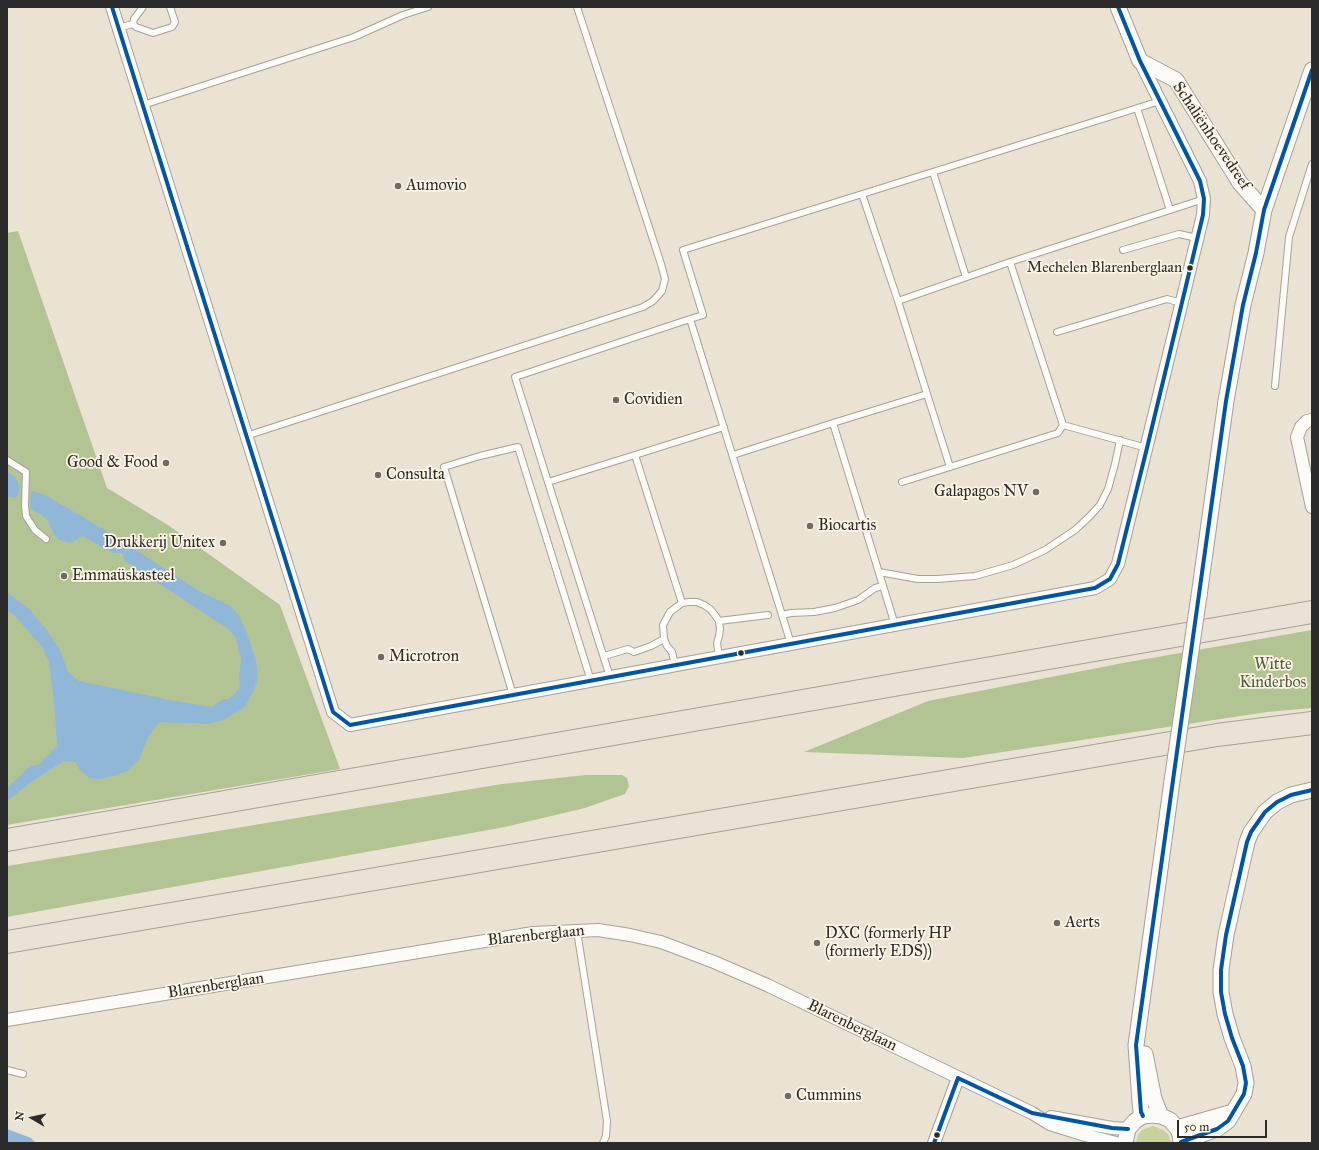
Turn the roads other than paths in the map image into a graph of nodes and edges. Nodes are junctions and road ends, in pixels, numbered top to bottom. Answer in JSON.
{"nodes":[{"id":1,"x":112,"y":7,"type":"edge"},
{"id":2,"x":143,"y":7,"type":"edge"},
{"id":3,"x":170,"y":7,"type":"edge"},
{"id":4,"x":428,"y":7,"type":"edge"},
{"id":5,"x":577,"y":7,"type":"edge"},
{"id":6,"x":1118,"y":7,"type":"edge"},
{"id":7,"x":133,"y":24,"type":"junction"},
{"id":8,"x":118,"y":28,"type":"junction"},
{"id":9,"x":1140,"y":61,"type":"junction"},
{"id":10,"x":1311,"y":81,"type":"edge"},
{"id":11,"x":1160,"y":101,"type":"junction"},
{"id":12,"x":143,"y":105,"type":"junction"},
{"id":13,"x":1137,"y":108,"type":"junction"},
{"id":14,"x":1312,"y":164,"type":"edge"},
{"id":15,"x":933,"y":172,"type":"junction"},
{"id":16,"x":862,"y":194,"type":"junction"},
{"id":17,"x":1204,"y":199,"type":"junction"},
{"id":18,"x":1170,"y":210,"type":"junction"},
{"id":19,"x":1264,"y":210,"type":"junction"},
{"id":20,"x":1197,"y":238,"type":"junction"},
{"id":21,"x":1123,"y":250,"type":"dead end"},
{"id":22,"x":1010,"y":262,"type":"junction"},
{"id":23,"x":966,"y":277,"type":"junction"},
{"id":24,"x":898,"y":300,"type":"junction"},
{"id":25,"x":1182,"y":303,"type":"junction"},
{"id":26,"x":690,"y":319,"type":"junction"},
{"id":27,"x":1058,"y":332,"type":"dead end"},
{"id":28,"x":1275,"y":386,"type":"dead end"},
{"id":29,"x":927,"y":394,"type":"junction"},
{"id":30,"x":1312,"y":420,"type":"edge"},
{"id":31,"x":833,"y":423,"type":"junction"},
{"id":32,"x":1063,"y":425,"type":"junction"},
{"id":33,"x":724,"y":427,"type":"junction"},
{"id":34,"x":246,"y":436,"type":"junction"},
{"id":35,"x":1120,"y":440,"type":"junction"},
{"id":36,"x":1147,"y":448,"type":"junction"},
{"id":37,"x":635,"y":455,"type":"junction"},
{"id":38,"x":732,"y":455,"type":"junction"},
{"id":39,"x":7,"y":460,"type":"edge"},
{"id":40,"x":950,"y":467,"type":"junction"},
{"id":41,"x":548,"y":482,"type":"junction"},
{"id":42,"x":902,"y":482,"type":"dead end"},
{"id":43,"x":1312,"y":506,"type":"edge"},
{"id":44,"x":46,"y":539,"type":"dead end"},
{"id":45,"x":879,"y":572,"type":"junction"},
{"id":46,"x":883,"y":586,"type":"junction"},
{"id":47,"x":682,"y":603,"type":"junction"},
{"id":48,"x":1312,"y":612,"type":"edge"},
{"id":49,"x":768,"y":615,"type":"dead end"},
{"id":50,"x":782,"y":615,"type":"junction"},
{"id":51,"x":719,"y":621,"type":"junction"},
{"id":52,"x":895,"y":625,"type":"junction"},
{"id":53,"x":664,"y":639,"type":"junction"},
{"id":54,"x":791,"y":644,"type":"junction"},
{"id":55,"x":604,"y":656,"type":"junction"},
{"id":56,"x":719,"y":657,"type":"junction"},
{"id":57,"x":675,"y":665,"type":"junction"},
{"id":58,"x":610,"y":677,"type":"junction"},
{"id":59,"x":590,"y":681,"type":"junction"},
{"id":60,"x":513,"y":695,"type":"junction"},
{"id":61,"x":1312,"y":722,"type":"edge"},
{"id":62,"x":1312,"y":790,"type":"edge"},
{"id":63,"x":7,"y":840,"type":"edge"},
{"id":64,"x":577,"y":931,"type":"junction"},
{"id":65,"x":7,"y":942,"type":"edge"},
{"id":66,"x":1140,"y":1019,"type":"junction"},
{"id":67,"x":7,"y":1020,"type":"edge"},
{"id":68,"x":7,"y":1070,"type":"edge"},
{"id":69,"x":24,"y":1074,"type":"dead end"},
{"id":70,"x":958,"y":1078,"type":"junction"},
{"id":71,"x":1234,"y":1112,"type":"junction"},
{"id":72,"x":1032,"y":1113,"type":"junction"},
{"id":73,"x":1143,"y":1116,"type":"junction"},
{"id":74,"x":1161,"y":1116,"type":"junction"},
{"id":75,"x":1177,"y":1128,"type":"junction"},
{"id":76,"x":1127,"y":1136,"type":"edge"},
{"id":77,"x":603,"y":1143,"type":"edge"},
{"id":78,"x":934,"y":1143,"type":"edge"},
{"id":79,"x":1116,"y":1143,"type":"edge"},
{"id":80,"x":1181,"y":1143,"type":"edge"}],
"edges":[{"from":1,"to":8,"type":"street"},
{"from":2,"to":7,"type":"lane"},
{"from":3,"to":7,"type":"lane"},
{"from":4,"to":12,"type":"lane"},
{"from":5,"to":34,"type":"lane"},
{"from":6,"to":9,"type":"street"},
{"from":7,"to":8,"type":"lane"},
{"from":8,"to":12,"type":"street"},
{"from":9,"to":11,"type":"street"},
{"from":9,"to":19,"type":"street","name":"Schaliënhoevedreef"},
{"from":10,"to":19,"type":"street"},
{"from":11,"to":13,"type":"lane"},
{"from":11,"to":17,"type":"street"},
{"from":12,"to":34,"type":"street"},
{"from":13,"to":15,"type":"lane"},
{"from":13,"to":18,"type":"lane"},
{"from":14,"to":28,"type":"lane"},
{"from":15,"to":16,"type":"lane"},
{"from":15,"to":23,"type":"lane"},
{"from":16,"to":24,"type":"lane"},
{"from":16,"to":26,"type":"lane"},
{"from":17,"to":18,"type":"lane"},
{"from":17,"to":20,"type":"street"},
{"from":18,"to":22,"type":"lane"},
{"from":19,"to":66,"type":"street","bridge":true},
{"from":20,"to":21,"type":"lane"},
{"from":20,"to":25,"type":"street"},
{"from":22,"to":23,"type":"lane"},
{"from":22,"to":32,"type":"lane"},
{"from":23,"to":24,"type":"lane"},
{"from":24,"to":29,"type":"lane"},
{"from":25,"to":27,"type":"lane"},
{"from":25,"to":36,"type":"street"},
{"from":26,"to":33,"type":"lane"},
{"from":26,"to":41,"type":"lane"},
{"from":29,"to":31,"type":"lane"},
{"from":29,"to":40,"type":"lane"},
{"from":30,"to":43,"type":"street"},
{"from":31,"to":38,"type":"lane"},
{"from":31,"to":45,"type":"lane"},
{"from":32,"to":35,"type":"lane"},
{"from":32,"to":40,"type":"lane"},
{"from":33,"to":37,"type":"lane"},
{"from":33,"to":38,"type":"lane"},
{"from":34,"to":60,"type":"street"},
{"from":35,"to":36,"type":"lane"},
{"from":35,"to":45,"type":"lane"},
{"from":36,"to":52,"type":"street"},
{"from":37,"to":41,"type":"lane"},
{"from":37,"to":47,"type":"lane"},
{"from":38,"to":50,"type":"lane"},
{"from":39,"to":44,"type":"lane"},
{"from":40,"to":42,"type":"lane"},
{"from":41,"to":55,"type":"lane"},
{"from":45,"to":46,"type":"lane"},
{"from":46,"to":50,"type":"lane"},
{"from":46,"to":52,"type":"lane"},
{"from":47,"to":51,"type":"lane"},
{"from":47,"to":53,"type":"lane"},
{"from":48,"to":63,"type":"highway"},
{"from":49,"to":51,"type":"lane"},
{"from":50,"to":54,"type":"lane"},
{"from":51,"to":56,"type":"lane"},
{"from":52,"to":54,"type":"street"},
{"from":53,"to":55,"type":"lane"},
{"from":53,"to":57,"type":"lane"},
{"from":54,"to":56,"type":"street"},
{"from":55,"to":58,"type":"lane"},
{"from":56,"to":57,"type":"street"},
{"from":57,"to":58,"type":"street"},
{"from":58,"to":59,"type":"street"},
{"from":59,"to":60,"type":"street"},
{"from":59,"to":60,"type":"lane"},
{"from":61,"to":65,"type":"highway"},
{"from":62,"to":71,"type":"street"},
{"from":64,"to":67,"type":"street","name":"Blarenberglaan"},
{"from":64,"to":70,"type":"street","name":"Blarenberglaan"},
{"from":64,"to":77,"type":"lane"},
{"from":66,"to":73,"type":"street"},
{"from":66,"to":74,"type":"street"},
{"from":68,"to":69,"type":"lane"},
{"from":70,"to":72,"type":"street","name":"Blarenberglaan"},
{"from":70,"to":78,"type":"street"},
{"from":71,"to":75,"type":"street"},
{"from":71,"to":80,"type":"street"},
{"from":72,"to":76,"type":"street","name":"Blarenberglaan"},
{"from":72,"to":79,"type":"street","name":"Blarenberglaan"},
{"from":73,"to":74,"type":"street"},
{"from":73,"to":76,"type":"street"},
{"from":74,"to":75,"type":"street"},
{"from":75,"to":80,"type":"street"}]}
